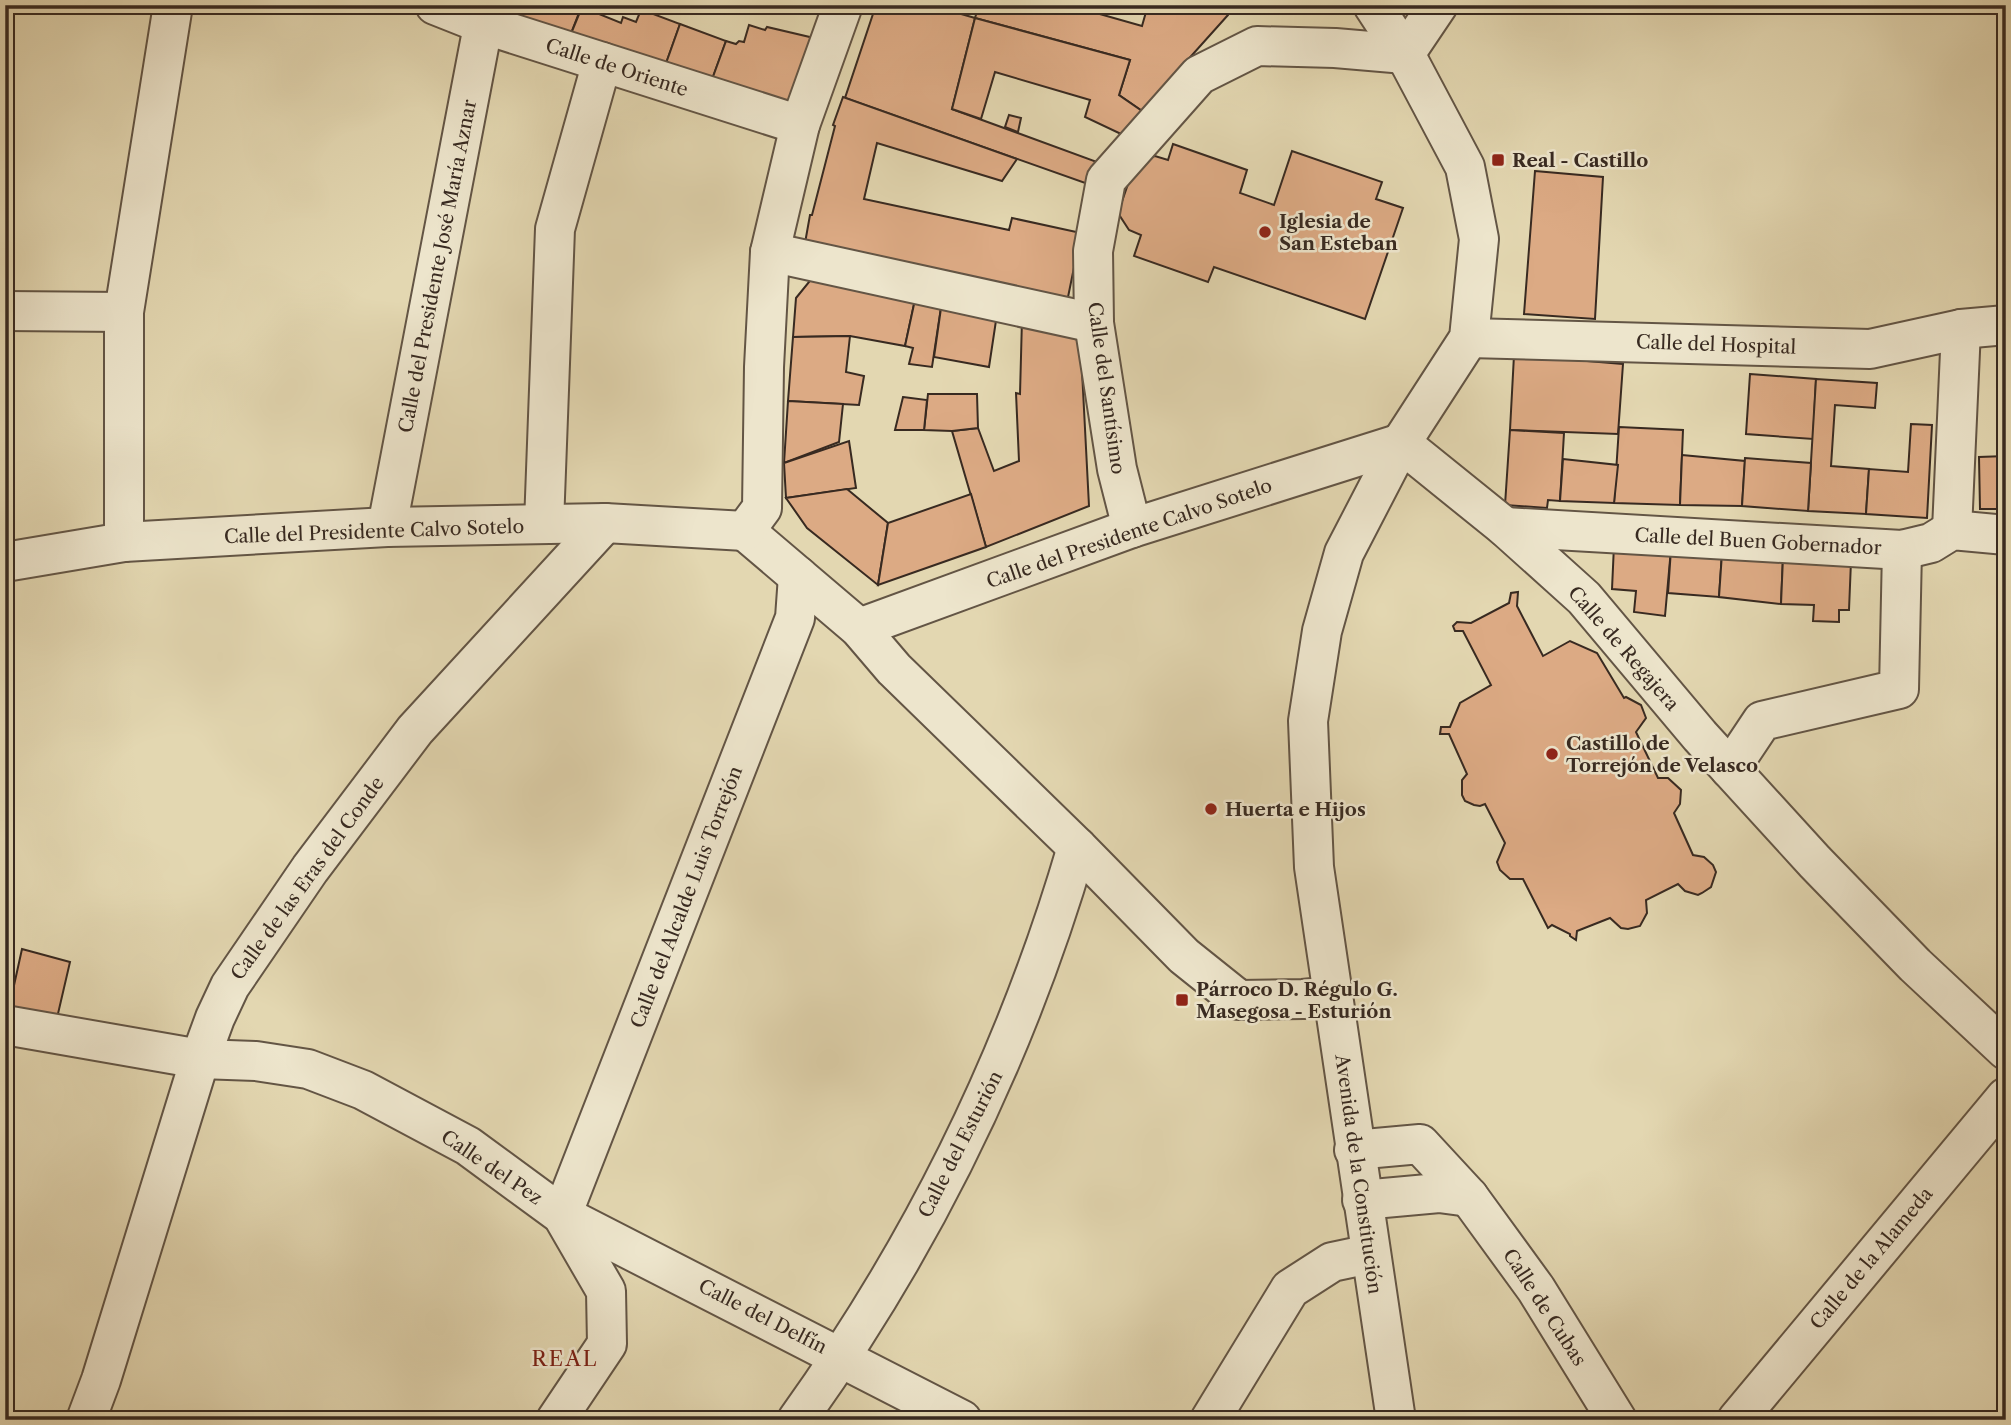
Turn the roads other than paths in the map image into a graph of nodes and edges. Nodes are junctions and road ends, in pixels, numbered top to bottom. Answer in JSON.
{"nodes":[{"id":1,"x":173,"y":5,"type":"edge"},
{"id":2,"x":435,"y":5,"type":"edge"},
{"id":3,"x":843,"y":5,"type":"edge"},
{"id":4,"x":1373,"y":5,"type":"edge"},
{"id":5,"x":1438,"y":5,"type":"edge"},
{"id":6,"x":485,"y":15,"type":"edge"},
{"id":7,"x":1405,"y":54,"type":"junction"},
{"id":8,"x":602,"y":62,"type":"junction"},
{"id":9,"x":800,"y":125,"type":"junction"},
{"id":10,"x":770,"y":252,"type":"junction"},
{"id":11,"x":5,"y":311,"type":"edge"},
{"id":12,"x":124,"y":312,"type":"junction"},
{"id":13,"x":1094,"y":323,"type":"junction"},
{"id":14,"x":2006,"y":325,"type":"edge"},
{"id":15,"x":1961,"y":329,"type":"junction"},
{"id":16,"x":1469,"y":338,"type":"junction"},
{"id":17,"x":1401,"y":443,"type":"junction"},
{"id":18,"x":605,"y":523,"type":"junction"},
{"id":19,"x":544,"y":524,"type":"junction"},
{"id":20,"x":387,"y":527,"type":"junction"},
{"id":21,"x":1505,"y":527,"type":"junction"},
{"id":22,"x":1132,"y":528,"type":"junction"},
{"id":23,"x":1952,"y":530,"type":"junction"},
{"id":24,"x":745,"y":531,"type":"junction"},
{"id":25,"x":2006,"y":535,"type":"edge"},
{"id":26,"x":124,"y":542,"type":"junction"},
{"id":27,"x":1902,"y":550,"type":"junction"},
{"id":28,"x":5,"y":562,"type":"edge"},
{"id":29,"x":798,"y":576,"type":"junction"},
{"id":30,"x":859,"y":628,"type":"junction"},
{"id":31,"x":1730,"y":769,"type":"junction"},
{"id":32,"x":1077,"y":847,"type":"junction"},
{"id":33,"x":1333,"y":996,"type":"junction"},
{"id":34,"x":5,"y":1025,"type":"edge"},
{"id":35,"x":2006,"y":1050,"type":"edge"},
{"id":36,"x":200,"y":1059,"type":"junction"},
{"id":37,"x":2006,"y":1097,"type":"edge"},
{"id":38,"x":1354,"y":1150,"type":"junction"},
{"id":39,"x":1469,"y":1197,"type":"junction"},
{"id":40,"x":1362,"y":1200,"type":"junction"},
{"id":41,"x":562,"y":1215,"type":"junction"},
{"id":42,"x":1370,"y":1254,"type":"junction"},
{"id":43,"x":842,"y":1357,"type":"junction"},
{"id":44,"x":86,"y":1420,"type":"edge"},
{"id":45,"x":556,"y":1420,"type":"edge"},
{"id":46,"x":797,"y":1420,"type":"edge"},
{"id":47,"x":962,"y":1420,"type":"edge"},
{"id":48,"x":1210,"y":1420,"type":"edge"},
{"id":49,"x":1396,"y":1420,"type":"edge"},
{"id":50,"x":1617,"y":1420,"type":"edge"},
{"id":51,"x":1738,"y":1420,"type":"edge"}],
"edges":[{"from":1,"to":12,"type":"street"},
{"from":2,"to":6,"type":"street","name":"Calle de Oriente"},
{"from":3,"to":9,"type":"street"},
{"from":4,"to":7,"type":"street"},
{"from":5,"to":7,"type":"street"},
{"from":6,"to":8,"type":"street","name":"Calle de Oriente"},
{"from":6,"to":20,"type":"street","name":"Calle del Presidente José María Aznar"},
{"from":7,"to":13,"type":"street","name":"Calle del Santísimo"},
{"from":7,"to":16,"type":"street"},
{"from":8,"to":9,"type":"street","name":"Calle de Oriente"},
{"from":8,"to":19,"type":"street"},
{"from":9,"to":10,"type":"street"},
{"from":10,"to":13,"type":"street"},
{"from":10,"to":24,"type":"street"},
{"from":11,"to":12,"type":"street"},
{"from":12,"to":26,"type":"street"},
{"from":13,"to":22,"type":"street","name":"Calle del Santísimo"},
{"from":14,"to":15,"type":"street","name":"Calle del Hospital"},
{"from":15,"to":16,"type":"street","name":"Calle del Hospital"},
{"from":15,"to":23,"type":"street"},
{"from":16,"to":17,"type":"street","name":"Avenida de la Constitución"},
{"from":17,"to":21,"type":"street","name":"Calle de Regajera"},
{"from":17,"to":22,"type":"street","name":"Calle del Presidente Calvo Sotelo"},
{"from":17,"to":33,"type":"street","name":"Avenida de la Constitución"},
{"from":18,"to":19,"type":"street","name":"Calle del Presidente Calvo Sotelo"},
{"from":18,"to":24,"type":"street","name":"Calle del Presidente Calvo Sotelo"},
{"from":18,"to":36,"type":"street","name":"Calle de las Eras del Conde"},
{"from":19,"to":20,"type":"street","name":"Calle del Presidente Calvo Sotelo"},
{"from":20,"to":26,"type":"street","name":"Calle del Presidente Calvo Sotelo"},
{"from":21,"to":27,"type":"street","name":"Calle del Buen Gobernador"},
{"from":21,"to":31,"type":"street","name":"Calle de Regajera"},
{"from":22,"to":30,"type":"street","name":"Calle del Presidente Calvo Sotelo"},
{"from":23,"to":25,"type":"street"},
{"from":23,"to":27,"type":"street","name":"Calle del Buen Gobernador"},
{"from":24,"to":29,"type":"street"},
{"from":26,"to":28,"type":"street","name":"Calle del Presidente Calvo Sotelo"},
{"from":27,"to":31,"type":"street"},
{"from":29,"to":30,"type":"street"},
{"from":29,"to":41,"type":"street","name":"Calle del Alcalde Luis Torrejón"},
{"from":30,"to":32,"type":"street"},
{"from":31,"to":35,"type":"street","name":"Calle de Regajera"},
{"from":32,"to":33,"type":"street"},
{"from":32,"to":43,"type":"street","name":"Calle del Esturión"},
{"from":33,"to":38,"type":"street","name":"Avenida de la Constitución"},
{"from":34,"to":36,"type":"street","name":"Calle del Pez"},
{"from":36,"to":41,"type":"street","name":"Calle del Pez"},
{"from":36,"to":44,"type":"street","name":"Calle de las Eras del Conde"},
{"from":37,"to":51,"type":"street","name":"Calle de la Alameda"},
{"from":38,"to":39,"type":"street","name":"Calle de Cubas"},
{"from":38,"to":40,"type":"street","name":"Avenida de la Constitución"},
{"from":39,"to":40,"type":"street"},
{"from":39,"to":50,"type":"street","name":"Calle de Cubas"},
{"from":40,"to":42,"type":"street","name":"Avenida de la Constitución"},
{"from":41,"to":43,"type":"street","name":"Calle del Delfín"},
{"from":41,"to":45,"type":"street","name":"Calle del Pez"},
{"from":42,"to":48,"type":"street"},
{"from":42,"to":49,"type":"street","name":"Avenida de la Constitución"},
{"from":43,"to":46,"type":"street","name":"Calle del Esturión"},
{"from":43,"to":47,"type":"street","name":"Calle del Delfín"}]}
